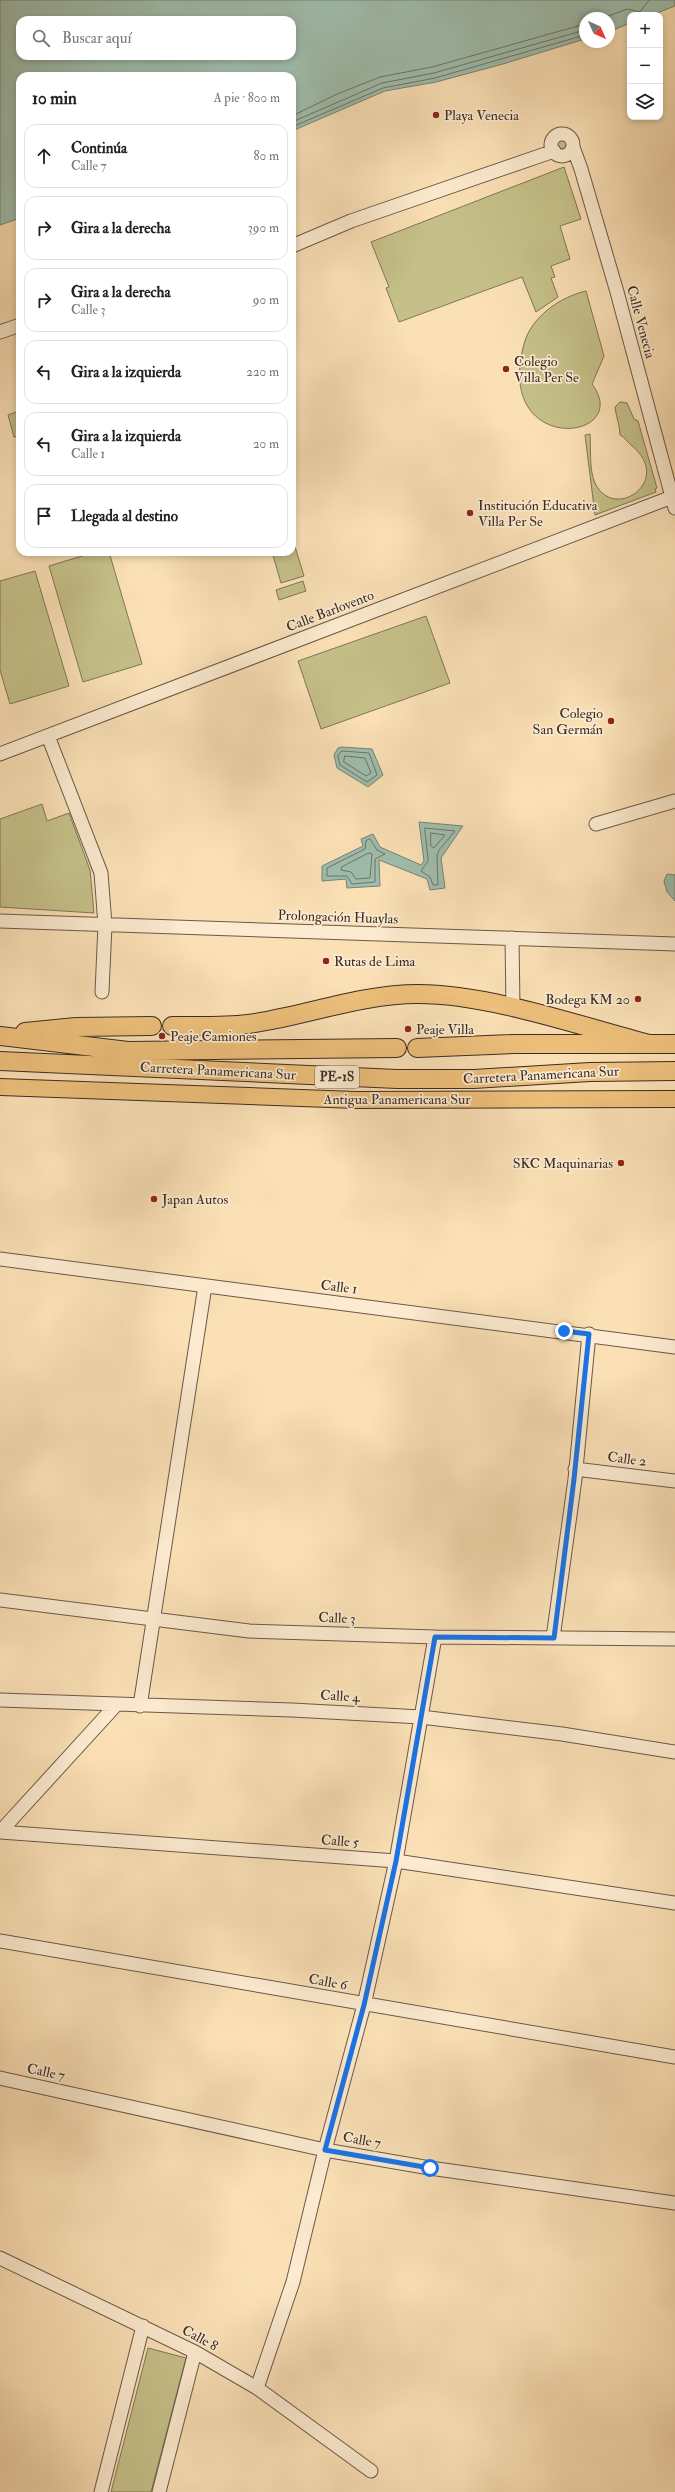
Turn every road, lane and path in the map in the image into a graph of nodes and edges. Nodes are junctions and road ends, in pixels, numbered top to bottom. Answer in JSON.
{"nodes":[{"id":1,"x":296,"y":244,"type":"edge"},
{"id":2,"x":16,"y":326,"type":"edge"},
{"id":3,"x":0,"y":332,"type":"edge"},
{"id":4,"x":674,"y":502,"type":"edge"},
{"id":5,"x":48,"y":736,"type":"junction"},
{"id":6,"x":0,"y":754,"type":"edge"},
{"id":7,"x":675,"y":801,"type":"edge"},
{"id":8,"x":596,"y":824,"type":"dead end"},
{"id":9,"x":0,"y":921,"type":"edge"},
{"id":10,"x":105,"y":925,"type":"junction"},
{"id":11,"x":512,"y":938,"type":"junction"},
{"id":12,"x":675,"y":944,"type":"edge"},
{"id":13,"x":102,"y":992,"type":"dead end"},
{"id":14,"x":512,"y":1008,"type":"junction"},
{"id":15,"x":152,"y":1026,"type":"dead end"},
{"id":16,"x":172,"y":1026,"type":"dead end"},
{"id":17,"x":0,"y":1036,"type":"edge"},
{"id":18,"x":649,"y":1044,"type":"junction"},
{"id":19,"x":674,"y":1044,"type":"edge"},
{"id":20,"x":397,"y":1048,"type":"dead end"},
{"id":21,"x":417,"y":1048,"type":"dead end"},
{"id":22,"x":0,"y":1061,"type":"edge"},
{"id":23,"x":675,"y":1071,"type":"edge"},
{"id":24,"x":0,"y":1087,"type":"edge"},
{"id":25,"x":675,"y":1099,"type":"edge"},
{"id":26,"x":0,"y":1260,"type":"edge"},
{"id":27,"x":205,"y":1286,"type":"junction"},
{"id":28,"x":589,"y":1334,"type":"junction"},
{"id":29,"x":675,"y":1347,"type":"edge"},
{"id":30,"x":575,"y":1469,"type":"junction"},
{"id":31,"x":675,"y":1480,"type":"edge"},
{"id":32,"x":0,"y":1600,"type":"edge"},
{"id":33,"x":153,"y":1621,"type":"junction"},
{"id":34,"x":435,"y":1637,"type":"junction"},
{"id":35,"x":554,"y":1638,"type":"junction"},
{"id":36,"x":675,"y":1639,"type":"edge"},
{"id":37,"x":0,"y":1700,"type":"edge"},
{"id":38,"x":116,"y":1705,"type":"junction"},
{"id":39,"x":140,"y":1706,"type":"junction"},
{"id":40,"x":421,"y":1717,"type":"junction"},
{"id":41,"x":675,"y":1752,"type":"edge"},
{"id":42,"x":0,"y":1832,"type":"edge"},
{"id":43,"x":396,"y":1861,"type":"junction"},
{"id":44,"x":675,"y":1903,"type":"edge"},
{"id":45,"x":0,"y":1941,"type":"edge"},
{"id":46,"x":368,"y":2006,"type":"junction"},
{"id":47,"x":675,"y":2057,"type":"edge"},
{"id":48,"x":0,"y":2078,"type":"edge"},
{"id":49,"x":325,"y":2150,"type":"junction"},
{"id":50,"x":675,"y":2203,"type":"edge"},
{"id":51,"x":0,"y":2258,"type":"edge"},
{"id":52,"x":143,"y":2326,"type":"junction"},
{"id":53,"x":195,"y":2352,"type":"junction"},
{"id":54,"x":257,"y":2388,"type":"junction"},
{"id":55,"x":371,"y":2470,"type":"dead end"},
{"id":56,"x":101,"y":2492,"type":"edge"},
{"id":57,"x":159,"y":2492,"type":"edge"}],
"edges":[{"from":1,"to":4,"type":"street","name":"Calle Venecia"},
{"from":2,"to":3,"type":"street"},
{"from":4,"to":5,"type":"street","name":"Calle Barlovento"},
{"from":5,"to":6,"type":"street","name":"Calle Barlovento"},
{"from":5,"to":10,"type":"street"},
{"from":7,"to":8,"type":"street"},
{"from":9,"to":10,"type":"street","name":"Prolongación Huaylas"},
{"from":10,"to":11,"type":"street","name":"Prolongación Huaylas"},
{"from":10,"to":13,"type":"street"},
{"from":11,"to":12,"type":"street","name":"Prolongación Huaylas"},
{"from":11,"to":14,"type":"street"},
{"from":14,"to":16,"type":"highway","name":"Carretera Panamericana Sur"},
{"from":14,"to":18,"type":"highway","name":"Carretera Panamericana Sur"},
{"from":15,"to":17,"type":"highway","name":"Carretera Panamericana Sur","number":"PE-1S"},
{"from":17,"to":20,"type":"highway","name":"Carretera Panamericana Sur","number":"PE-1S"},
{"from":18,"to":19,"type":"highway","name":"Carretera Panamericana Sur"},
{"from":18,"to":21,"type":"highway","name":"Carretera Panamericana Sur"},
{"from":22,"to":23,"type":"highway","name":"Carretera Panamericana Sur","number":"PE-1S"},
{"from":24,"to":25,"type":"main road","name":"Antigua Panamericana Sur"},
{"from":26,"to":27,"type":"street","name":"Calle 1"},
{"from":27,"to":28,"type":"street","name":"Calle 1"},
{"from":27,"to":33,"type":"street"},
{"from":28,"to":29,"type":"street","name":"Calle 1"},
{"from":28,"to":30,"type":"street"},
{"from":30,"to":31,"type":"street","name":"Calle 2"},
{"from":30,"to":35,"type":"street"},
{"from":32,"to":33,"type":"street","name":"Calle 3"},
{"from":33,"to":34,"type":"street","name":"Calle 3"},
{"from":33,"to":39,"type":"street"},
{"from":34,"to":35,"type":"street","name":"Calle 3"},
{"from":34,"to":40,"type":"street"},
{"from":35,"to":36,"type":"street","name":"Calle 3"},
{"from":37,"to":38,"type":"street","name":"Calle 4"},
{"from":38,"to":39,"type":"street","name":"Calle 4"},
{"from":38,"to":42,"type":"street"},
{"from":39,"to":40,"type":"street","name":"Calle 4"},
{"from":40,"to":41,"type":"street","name":"Calle 4"},
{"from":40,"to":43,"type":"street"},
{"from":42,"to":43,"type":"street","name":"Calle 5"},
{"from":43,"to":44,"type":"street","name":"Calle 5"},
{"from":43,"to":46,"type":"street"},
{"from":45,"to":46,"type":"street","name":"Calle 6"},
{"from":46,"to":47,"type":"street","name":"Calle 6"},
{"from":46,"to":49,"type":"street"},
{"from":48,"to":49,"type":"street","name":"Calle 7"},
{"from":49,"to":50,"type":"street","name":"Calle 7"},
{"from":49,"to":54,"type":"street"},
{"from":51,"to":52,"type":"street","name":"Calle 8"},
{"from":52,"to":53,"type":"street","name":"Calle 8"},
{"from":52,"to":56,"type":"street"},
{"from":53,"to":54,"type":"street","name":"Calle 8"},
{"from":53,"to":57,"type":"street"},
{"from":54,"to":55,"type":"street","name":"Calle 8"}]}
